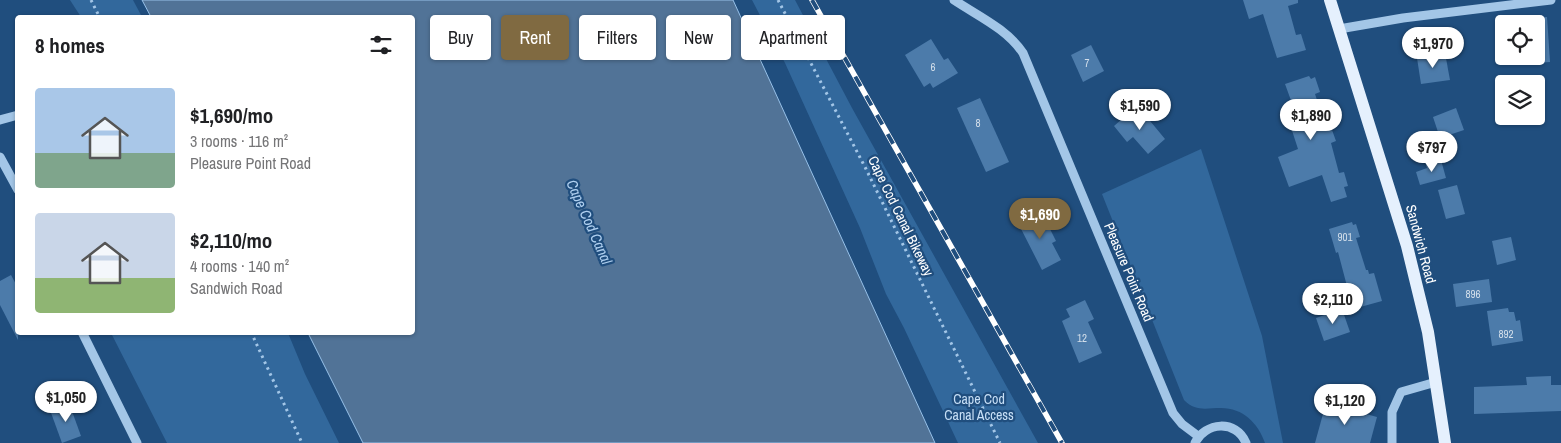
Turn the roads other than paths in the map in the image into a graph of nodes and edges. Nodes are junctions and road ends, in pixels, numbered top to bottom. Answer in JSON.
{"nodes":[{"id":1,"x":954,"y":0,"type":"edge"},
{"id":2,"x":1330,"y":0,"type":"edge"},
{"id":3,"x":1551,"y":0,"type":"edge"},
{"id":4,"x":1483,"y":4,"type":"edge"},
{"id":5,"x":1340,"y":29,"type":"junction"},
{"id":6,"x":15,"y":116,"type":"edge"},
{"id":7,"x":0,"y":120,"type":"edge"},
{"id":8,"x":0,"y":157,"type":"edge"},
{"id":9,"x":15,"y":184,"type":"edge"},
{"id":10,"x":83,"y":335,"type":"edge"},
{"id":11,"x":1436,"y":382,"type":"junction"},
{"id":12,"x":1196,"y":440,"type":"edge"},
{"id":13,"x":137,"y":443,"type":"edge"},
{"id":14,"x":1246,"y":443,"type":"edge"},
{"id":15,"x":1392,"y":443,"type":"edge"},
{"id":16,"x":1445,"y":443,"type":"edge"}],
"edges":[{"from":1,"to":12,"type":"street","name":"Pleasure Point Road"},
{"from":2,"to":5,"type":"main road","name":"Sandwich Road"},
{"from":3,"to":4,"type":"street"},
{"from":4,"to":5,"type":"street"},
{"from":5,"to":11,"type":"main road","name":"Sandwich Road"},
{"from":6,"to":7,"type":"street"},
{"from":8,"to":9,"type":"street"},
{"from":10,"to":13,"type":"street"},
{"from":11,"to":15,"type":"street"},
{"from":11,"to":16,"type":"main road","name":"Sandwich Road"},
{"from":12,"to":14,"type":"street","name":"Pleasure Point Road"}]}
